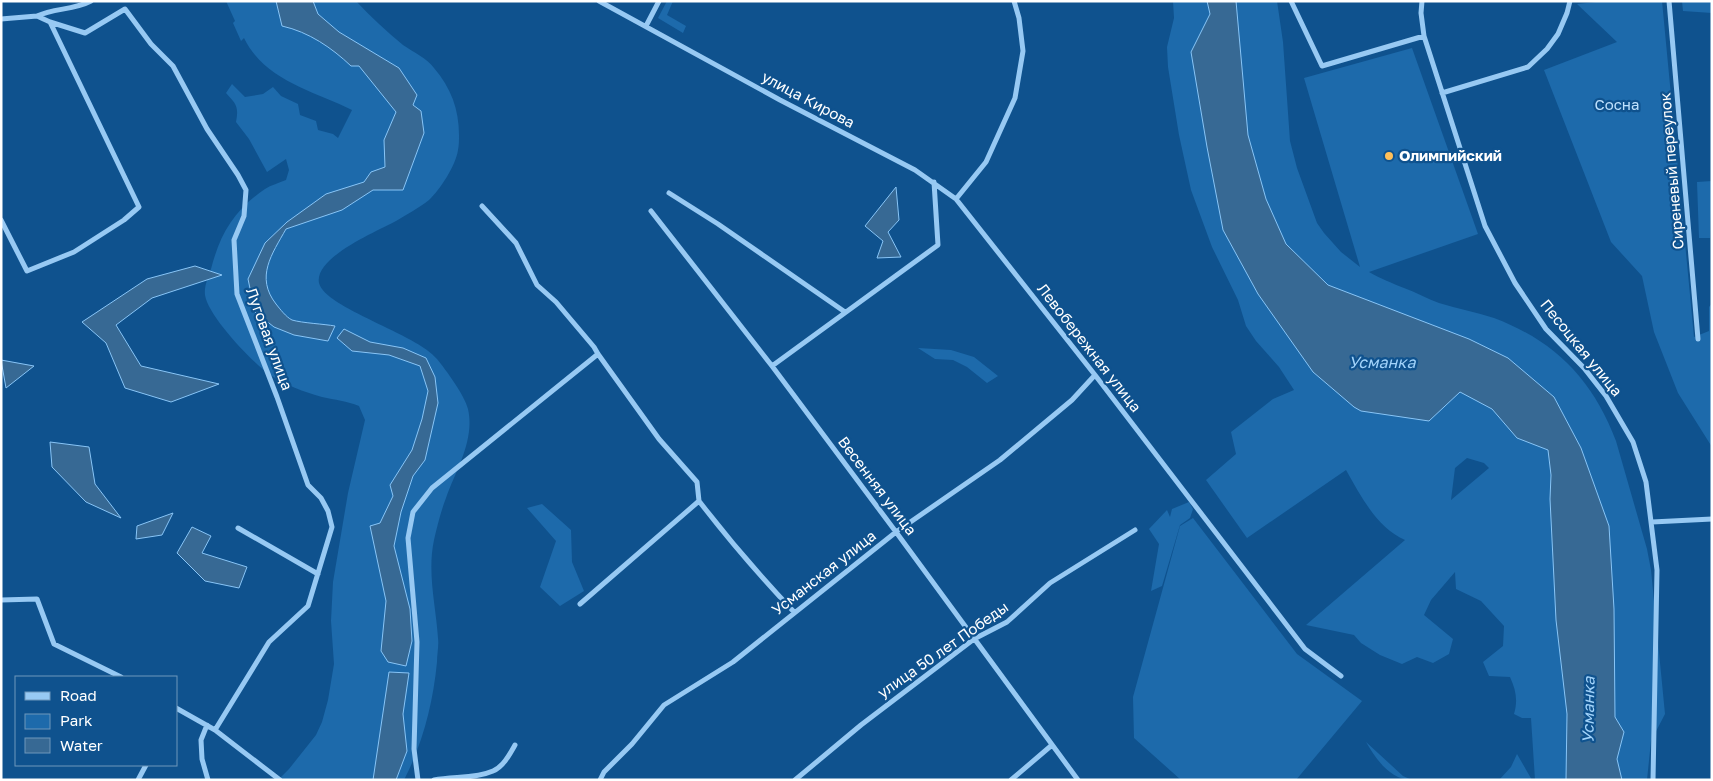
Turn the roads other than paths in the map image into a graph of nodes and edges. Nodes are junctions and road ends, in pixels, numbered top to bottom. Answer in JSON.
{"nodes":[{"id":1,"x":91,"y":1,"type":"edge"},
{"id":2,"x":599,"y":1,"type":"edge"},
{"id":3,"x":659,"y":1,"type":"edge"},
{"id":4,"x":1014,"y":1,"type":"edge"},
{"id":5,"x":1291,"y":1,"type":"edge"},
{"id":6,"x":1422,"y":1,"type":"edge"},
{"id":7,"x":1570,"y":1,"type":"edge"},
{"id":8,"x":1668,"y":1,"type":"edge"},
{"id":9,"x":37,"y":16,"type":"junction"},
{"id":10,"x":1,"y":19,"type":"edge"},
{"id":11,"x":50,"y":22,"type":"junction"},
{"id":12,"x":646,"y":26,"type":"junction"},
{"id":13,"x":1424,"y":36,"type":"junction"},
{"id":14,"x":1442,"y":92,"type":"junction"},
{"id":15,"x":934,"y":182,"type":"junction"},
{"id":16,"x":669,"y":193,"type":"dead end"},
{"id":17,"x":956,"y":199,"type":"junction"},
{"id":18,"x":482,"y":206,"type":"dead end"},
{"id":19,"x":651,"y":212,"type":"dead end"},
{"id":20,"x":1,"y":220,"type":"edge"},
{"id":21,"x":845,"y":312,"type":"junction"},
{"id":22,"x":1698,"y":339,"type":"dead end"},
{"id":23,"x":598,"y":354,"type":"junction"},
{"id":24,"x":772,"y":366,"type":"junction"},
{"id":25,"x":1095,"y":376,"type":"junction"},
{"id":26,"x":700,"y":501,"type":"junction"},
{"id":27,"x":1712,"y":519,"type":"edge"},
{"id":28,"x":1652,"y":522,"type":"junction"},
{"id":29,"x":238,"y":528,"type":"dead end"},
{"id":30,"x":1135,"y":530,"type":"dead end"},
{"id":31,"x":896,"y":532,"type":"junction"},
{"id":32,"x":318,"y":574,"type":"junction"},
{"id":33,"x":1,"y":600,"type":"edge"},
{"id":34,"x":580,"y":604,"type":"dead end"},
{"id":35,"x":794,"y":612,"type":"junction"},
{"id":36,"x":974,"y":639,"type":"junction"},
{"id":37,"x":118,"y":676,"type":"edge"},
{"id":38,"x":1341,"y":676,"type":"dead end"},
{"id":39,"x":178,"y":709,"type":"edge"},
{"id":40,"x":207,"y":725,"type":"junction"},
{"id":41,"x":216,"y":730,"type":"junction"},
{"id":42,"x":515,"y":745,"type":"dead end"},
{"id":43,"x":1052,"y":745,"type":"junction"},
{"id":44,"x":145,"y":766,"type":"edge"},
{"id":45,"x":138,"y":780,"type":"edge"},
{"id":46,"x":208,"y":780,"type":"edge"},
{"id":47,"x":280,"y":780,"type":"edge"},
{"id":48,"x":418,"y":780,"type":"edge"},
{"id":49,"x":434,"y":780,"type":"edge"},
{"id":50,"x":600,"y":780,"type":"edge"},
{"id":51,"x":795,"y":780,"type":"edge"},
{"id":52,"x":1011,"y":780,"type":"edge"},
{"id":53,"x":1078,"y":780,"type":"edge"},
{"id":54,"x":1653,"y":780,"type":"edge"}],
"edges":[{"from":1,"to":9,"type":"street"},
{"from":2,"to":12,"type":"street","name":"улица Кирова"},
{"from":3,"to":12,"type":"street"},
{"from":4,"to":17,"type":"street"},
{"from":5,"to":13,"type":"street"},
{"from":6,"to":13,"type":"street","name":"Песоцкая улица"},
{"from":7,"to":14,"type":"street"},
{"from":8,"to":22,"type":"street","name":"Сиреневый переулок"},
{"from":9,"to":10,"type":"street","name":"Луговая улица"},
{"from":9,"to":11,"type":"street","name":"Луговая улица"},
{"from":11,"to":20,"type":"street"},
{"from":11,"to":32,"type":"street","name":"Луговая улица"},
{"from":12,"to":15,"type":"street","name":"улица Кирова"},
{"from":13,"to":14,"type":"street","name":"Песоцкая улица"},
{"from":14,"to":28,"type":"street","name":"Песоцкая улица"},
{"from":15,"to":17,"type":"street","name":"улица Кирова"},
{"from":15,"to":21,"type":"street"},
{"from":16,"to":21,"type":"street"},
{"from":17,"to":25,"type":"street","name":"Левобережная улица"},
{"from":18,"to":23,"type":"street"},
{"from":19,"to":24,"type":"street","name":"Весенняя улица"},
{"from":21,"to":24,"type":"street"},
{"from":23,"to":26,"type":"street"},
{"from":23,"to":48,"type":"street"},
{"from":24,"to":31,"type":"street","name":"Весенняя улица"},
{"from":25,"to":31,"type":"street","name":"Усманская улица"},
{"from":25,"to":38,"type":"street","name":"Левобережная улица"},
{"from":26,"to":34,"type":"street"},
{"from":26,"to":35,"type":"street"},
{"from":27,"to":28,"type":"street"},
{"from":28,"to":54,"type":"street","name":"Песоцкая улица"},
{"from":29,"to":32,"type":"street"},
{"from":30,"to":36,"type":"street","name":"улица 50 лет Победы"},
{"from":31,"to":35,"type":"street","name":"Усманская улица"},
{"from":31,"to":36,"type":"street","name":"Весенняя улица"},
{"from":32,"to":41,"type":"street","name":"Луговая улица"},
{"from":33,"to":37,"type":"street"},
{"from":35,"to":50,"type":"street","name":"Усманская улица"},
{"from":36,"to":43,"type":"street","name":"Весенняя улица"},
{"from":36,"to":51,"type":"street","name":"улица 50 лет Победы"},
{"from":39,"to":40,"type":"street"},
{"from":40,"to":41,"type":"street"},
{"from":40,"to":46,"type":"street"},
{"from":41,"to":47,"type":"street"},
{"from":42,"to":49,"type":"street"},
{"from":43,"to":52,"type":"street"},
{"from":43,"to":53,"type":"street","name":"Весенняя улица"},
{"from":44,"to":45,"type":"street"}]}
